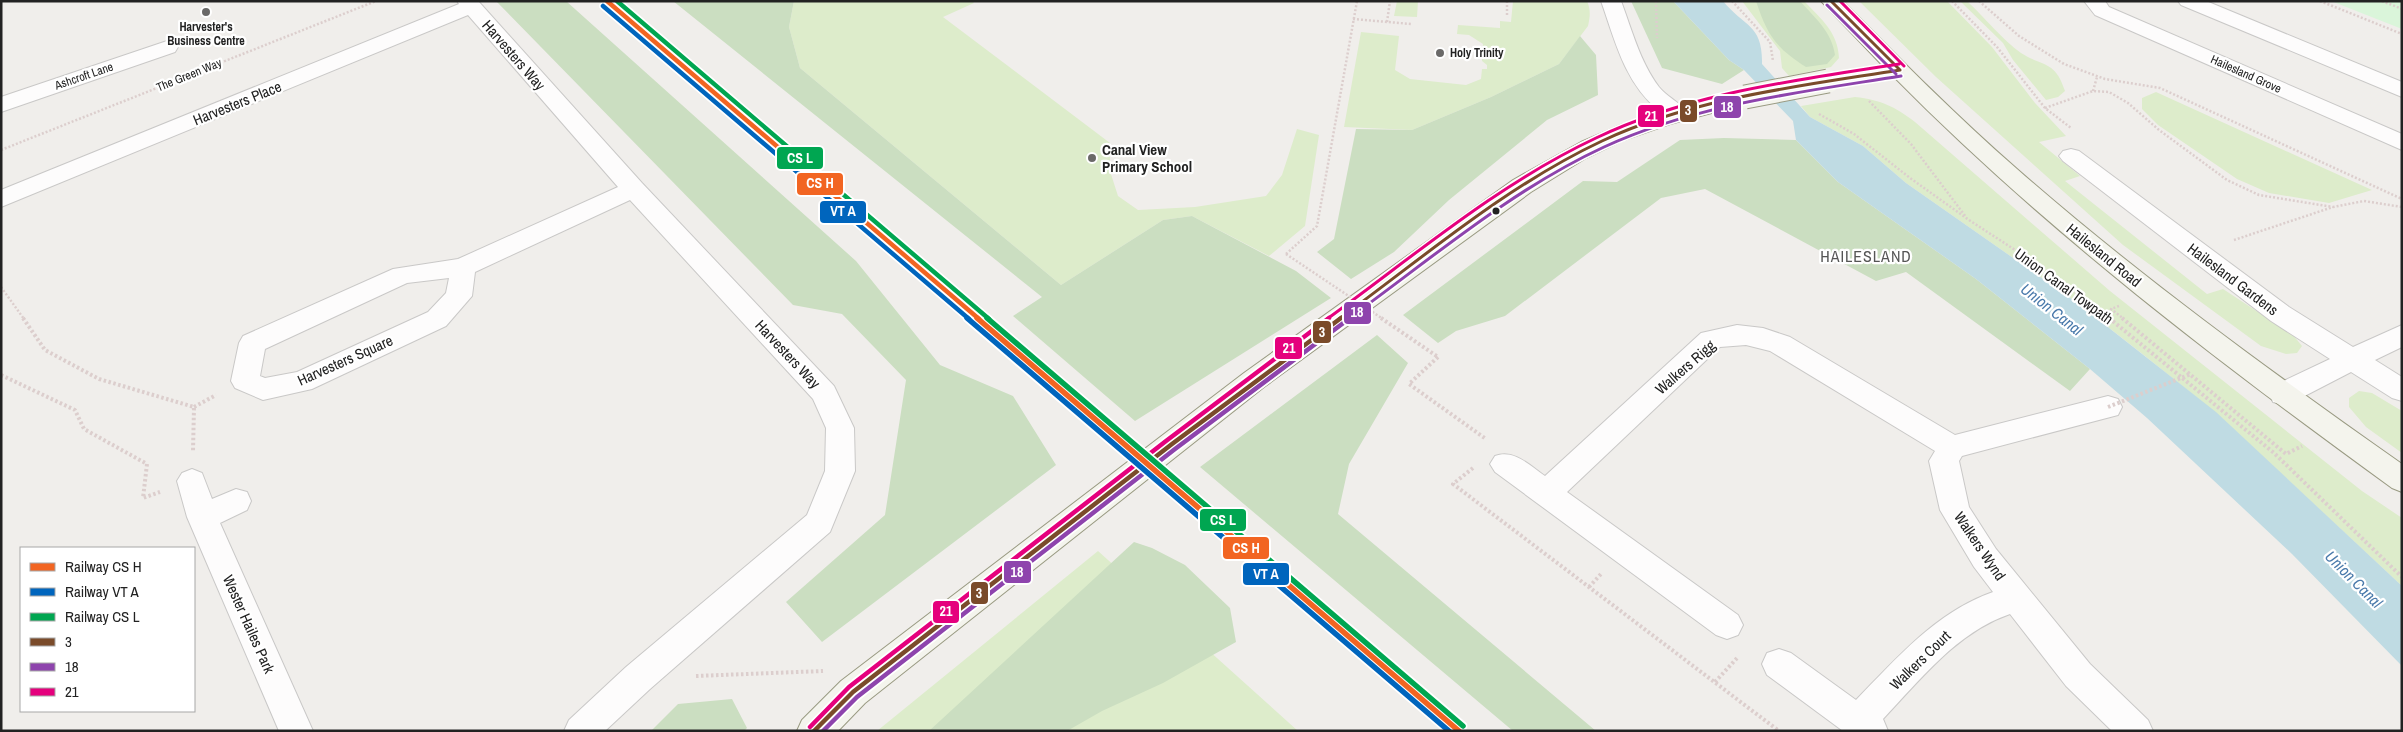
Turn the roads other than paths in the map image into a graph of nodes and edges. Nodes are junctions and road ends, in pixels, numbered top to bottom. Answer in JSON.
{"nodes":[{"id":1,"x":1611,"y":1,"type":"edge"},
{"id":2,"x":1831,"y":1,"type":"edge"},
{"id":3,"x":2094,"y":1,"type":"edge"},
{"id":4,"x":2188,"y":1,"type":"edge"},
{"id":5,"x":470,"y":4,"type":"edge"},
{"id":6,"x":167,"y":47,"type":"dead end"},
{"id":7,"x":1900,"y":70,"type":"junction"},
{"id":8,"x":2402,"y":90,"type":"edge"},
{"id":9,"x":1,"y":105,"type":"edge"},
{"id":10,"x":1676,"y":113,"type":"junction"},
{"id":11,"x":2402,"y":143,"type":"edge"},
{"id":12,"x":2071,"y":156,"type":"road end"},
{"id":13,"x":633,"y":189,"type":"junction"},
{"id":14,"x":1,"y":199,"type":"edge"},
{"id":15,"x":462,"y":267,"type":"junction"},
{"id":16,"x":2402,"y":335,"type":"edge"},
{"id":17,"x":2350,"y":359,"type":"junction"},
{"id":18,"x":2402,"y":391,"type":"edge"},
{"id":19,"x":2283,"y":394,"type":"junction"},
{"id":20,"x":2108,"y":408,"type":"road end"},
{"id":21,"x":1952,"y":447,"type":"junction"},
{"id":22,"x":1505,"y":464,"type":"road end"},
{"id":23,"x":2402,"y":480,"type":"edge"},
{"id":24,"x":192,"y":481,"type":"road end"},
{"id":25,"x":1546,"y":493,"type":"junction"},
{"id":26,"x":236,"y":501,"type":"dead end"},
{"id":27,"x":202,"y":517,"type":"junction"},
{"id":28,"x":2016,"y":598,"type":"junction"},
{"id":29,"x":1727,"y":625,"type":"dead end"},
{"id":30,"x":1779,"y":664,"type":"dead end"},
{"id":31,"x":1865,"y":726,"type":"edge"},
{"id":32,"x":296,"y":731,"type":"edge"},
{"id":33,"x":581,"y":731,"type":"edge"},
{"id":34,"x":814,"y":731,"type":"edge"},
{"id":35,"x":2136,"y":731,"type":"edge"}],
"edges":[{"from":1,"to":10,"type":"street"},
{"from":2,"to":7,"type":"street","name":"Hailesland Road"},
{"from":3,"to":11,"type":"street","name":"Hailesland Grove"},
{"from":4,"to":8,"type":"street"},
{"from":5,"to":13,"type":"street","name":"Harvesters Way"},
{"from":5,"to":14,"type":"street","name":"Harvesters Place"},
{"from":6,"to":9,"type":"street","name":"Ashcroft Lane"},
{"from":7,"to":10,"type":"street","bridge":true},
{"from":7,"to":19,"type":"street","name":"Hailesland Road"},
{"from":10,"to":34,"type":"street"},
{"from":12,"to":17,"type":"street","name":"Hailesland Gardens"},
{"from":13,"to":15,"type":"street","name":"Harvesters Square"},
{"from":13,"to":33,"type":"street","name":"Harvesters Way"},
{"from":15,"to":15,"type":"street","name":"Harvesters Square"},
{"from":16,"to":17,"type":"street"},
{"from":17,"to":18,"type":"street","name":"Hailesland Gardens"},
{"from":17,"to":19,"type":"street"},
{"from":19,"to":23,"type":"street","name":"Hailesland Road"},
{"from":20,"to":21,"type":"street"},
{"from":21,"to":25,"type":"street","name":"Walkers Rigg"},
{"from":21,"to":28,"type":"street","name":"Walkers Wynd"},
{"from":22,"to":25,"type":"street"},
{"from":24,"to":27,"type":"street","name":"Wester Hailes Park"},
{"from":25,"to":29,"type":"street"},
{"from":26,"to":27,"type":"street"},
{"from":27,"to":32,"type":"street","name":"Wester Hailes Park"},
{"from":28,"to":31,"type":"street","name":"Walkers Court"},
{"from":28,"to":35,"type":"street","name":"Walkers Wynd"},
{"from":30,"to":31,"type":"street","name":"Walkers Court"}]}
